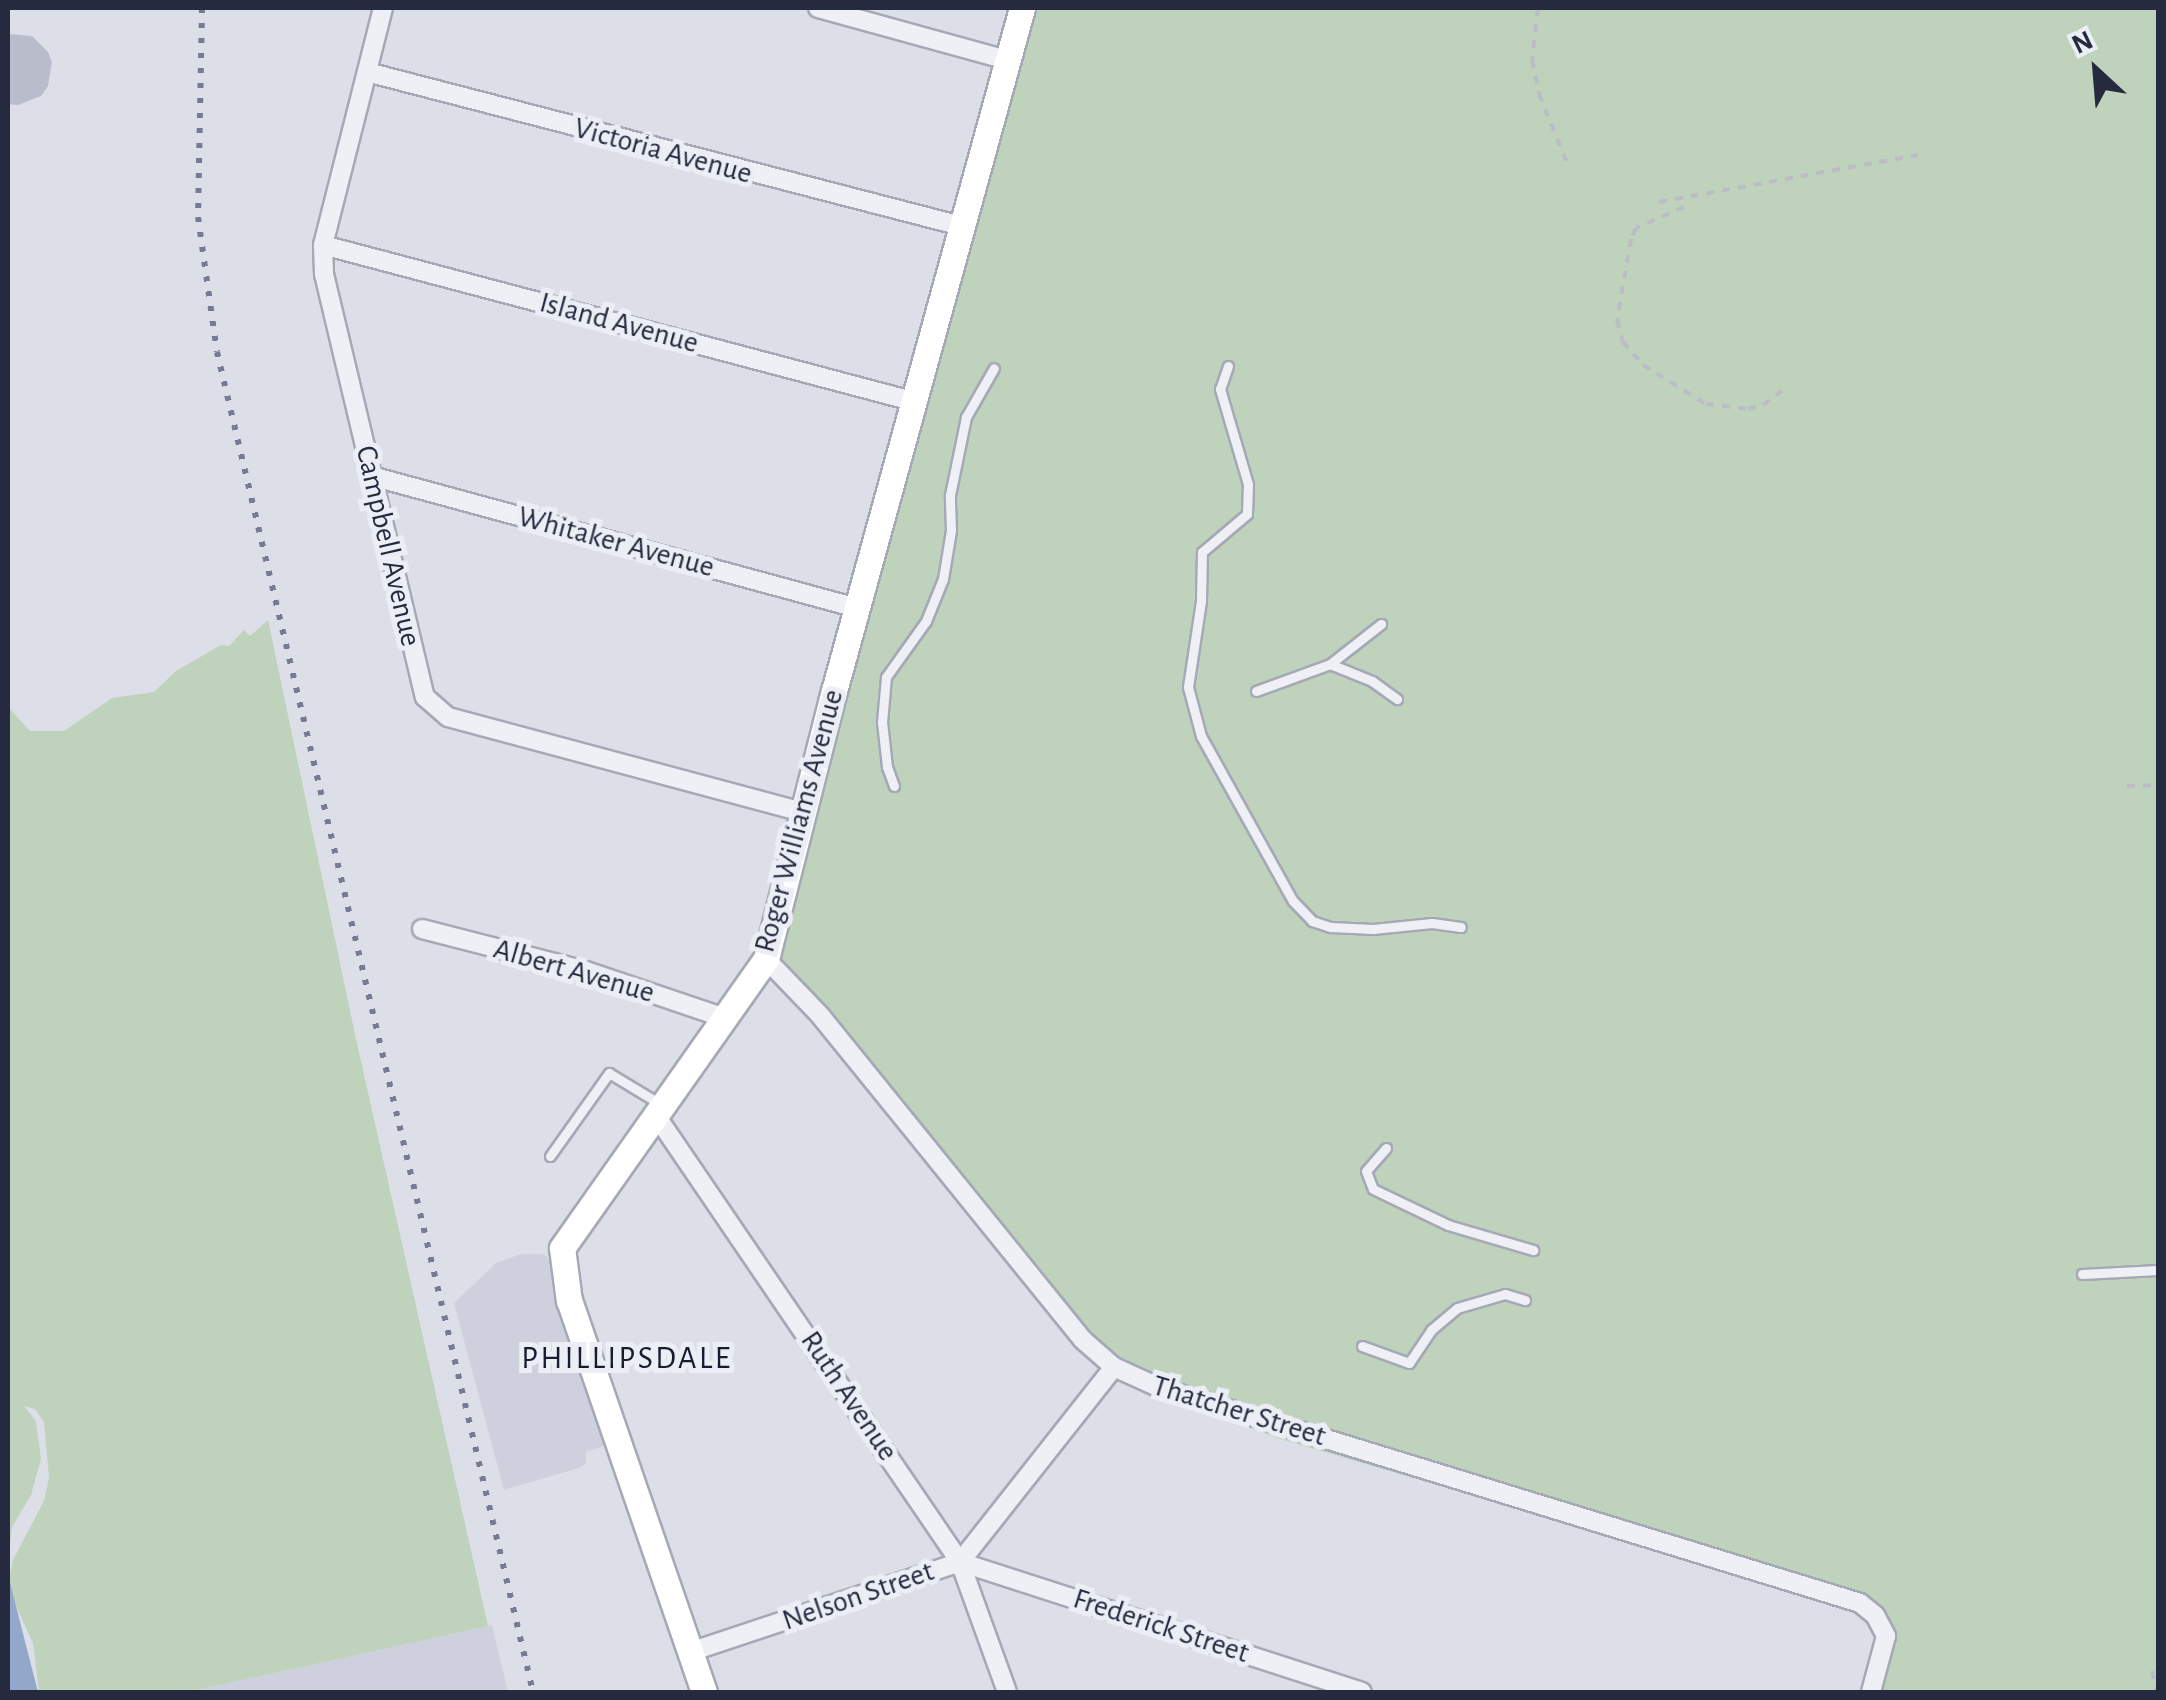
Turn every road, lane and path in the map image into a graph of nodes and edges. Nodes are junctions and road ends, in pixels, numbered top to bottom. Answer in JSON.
{"nodes":[{"id":1,"x":384,"y":8,"type":"edge"},
{"id":2,"x":818,"y":8,"type":"edge"},
{"id":3,"x":1022,"y":8,"type":"edge"},
{"id":4,"x":1538,"y":8,"type":"edge"},
{"id":5,"x":1007,"y":60,"type":"junction"},
{"id":6,"x":367,"y":72,"type":"junction"},
{"id":7,"x":1918,"y":155,"type":"dead end"},
{"id":8,"x":1566,"y":163,"type":"dead end"},
{"id":9,"x":1659,"y":202,"type":"dead end"},
{"id":10,"x":1684,"y":208,"type":"dead end"},
{"id":11,"x":961,"y":226,"type":"junction"},
{"id":12,"x":323,"y":245,"type":"junction"},
{"id":13,"x":1228,"y":366,"type":"dead end"},
{"id":14,"x":994,"y":368,"type":"dead end"},
{"id":15,"x":1784,"y":389,"type":"dead end"},
{"id":16,"x":916,"y":402,"type":"junction"},
{"id":17,"x":375,"y":477,"type":"junction"},
{"id":18,"x":857,"y":608,"type":"junction"},
{"id":19,"x":1381,"y":624,"type":"dead end"},
{"id":20,"x":1330,"y":664,"type":"junction"},
{"id":21,"x":1256,"y":691,"type":"dead end"},
{"id":22,"x":1397,"y":699,"type":"dead end"},
{"id":23,"x":2158,"y":785,"type":"edge"},
{"id":24,"x":894,"y":786,"type":"dead end"},
{"id":25,"x":2127,"y":786,"type":"dead end"},
{"id":26,"x":802,"y":812,"type":"junction"},
{"id":27,"x":1460,"y":927,"type":"dead end"},
{"id":28,"x":422,"y":930,"type":"dead end"},
{"id":29,"x":766,"y":959,"type":"junction"},
{"id":30,"x":725,"y":1018,"type":"junction"},
{"id":31,"x":660,"y":1112,"type":"junction"},
{"id":32,"x":1386,"y":1148,"type":"dead end"},
{"id":33,"x":550,"y":1156,"type":"dead end"},
{"id":34,"x":1533,"y":1250,"type":"dead end"},
{"id":35,"x":2158,"y":1270,"type":"edge"},
{"id":36,"x":2082,"y":1274,"type":"dead end"},
{"id":37,"x":1525,"y":1300,"type":"dead end"},
{"id":38,"x":1362,"y":1346,"type":"dead end"},
{"id":39,"x":1114,"y":1367,"type":"junction"},
{"id":40,"x":960,"y":1562,"type":"junction"},
{"id":41,"x":690,"y":1652,"type":"junction"},
{"id":42,"x":2152,"y":1671,"type":"dead end"},
{"id":43,"x":704,"y":1692,"type":"edge"},
{"id":44,"x":1007,"y":1692,"type":"edge"},
{"id":45,"x":1362,"y":1692,"type":"edge"},
{"id":46,"x":1871,"y":1692,"type":"edge"},
{"id":47,"x":2157,"y":1692,"type":"edge"}],
"edges":[{"from":1,"to":6,"type":"street","name":"Campbell Avenue"},
{"from":2,"to":5,"type":"street"},
{"from":3,"to":5,"type":"main road","name":"Roger Williams Avenue"},
{"from":4,"to":8,"type":"path"},
{"from":5,"to":11,"type":"main road","name":"Roger Williams Avenue"},
{"from":6,"to":11,"type":"street","name":"Victoria Avenue"},
{"from":6,"to":12,"type":"street","name":"Campbell Avenue"},
{"from":7,"to":9,"type":"path"},
{"from":10,"to":15,"type":"path"},
{"from":11,"to":16,"type":"main road","name":"Roger Williams Avenue"},
{"from":12,"to":16,"type":"street","name":"Island Avenue"},
{"from":12,"to":17,"type":"street","name":"Campbell Avenue"},
{"from":13,"to":27,"type":"lane"},
{"from":14,"to":24,"type":"lane"},
{"from":16,"to":18,"type":"main road","name":"Roger Williams Avenue"},
{"from":17,"to":18,"type":"street","name":"Whitaker Avenue"},
{"from":17,"to":26,"type":"street","name":"Campbell Avenue"},
{"from":18,"to":26,"type":"main road","name":"Roger Williams Avenue"},
{"from":19,"to":20,"type":"lane"},
{"from":20,"to":21,"type":"lane"},
{"from":20,"to":22,"type":"lane"},
{"from":23,"to":25,"type":"path"},
{"from":26,"to":29,"type":"main road","name":"Roger Williams Avenue"},
{"from":28,"to":30,"type":"street","name":"Albert Avenue"},
{"from":29,"to":30,"type":"main road","name":"Roger Williams Avenue"},
{"from":29,"to":39,"type":"street","name":"Thatcher Street"},
{"from":30,"to":31,"type":"main road","name":"Roger Williams Avenue"},
{"from":31,"to":33,"type":"lane"},
{"from":31,"to":40,"type":"street","name":"Ruth Avenue"},
{"from":31,"to":41,"type":"main road","name":"Roger Williams Avenue"},
{"from":32,"to":34,"type":"lane"},
{"from":35,"to":36,"type":"lane"},
{"from":37,"to":38,"type":"lane"},
{"from":39,"to":40,"type":"street","name":"Nelson Street"},
{"from":39,"to":46,"type":"street","name":"Thatcher Street"},
{"from":40,"to":41,"type":"street","name":"Nelson Street"},
{"from":40,"to":44,"type":"street","name":"Ruth Avenue"},
{"from":40,"to":45,"type":"street","name":"Frederick Street"},
{"from":41,"to":43,"type":"main road","name":"Roger Williams Avenue"},
{"from":42,"to":47,"type":"path"}]}
